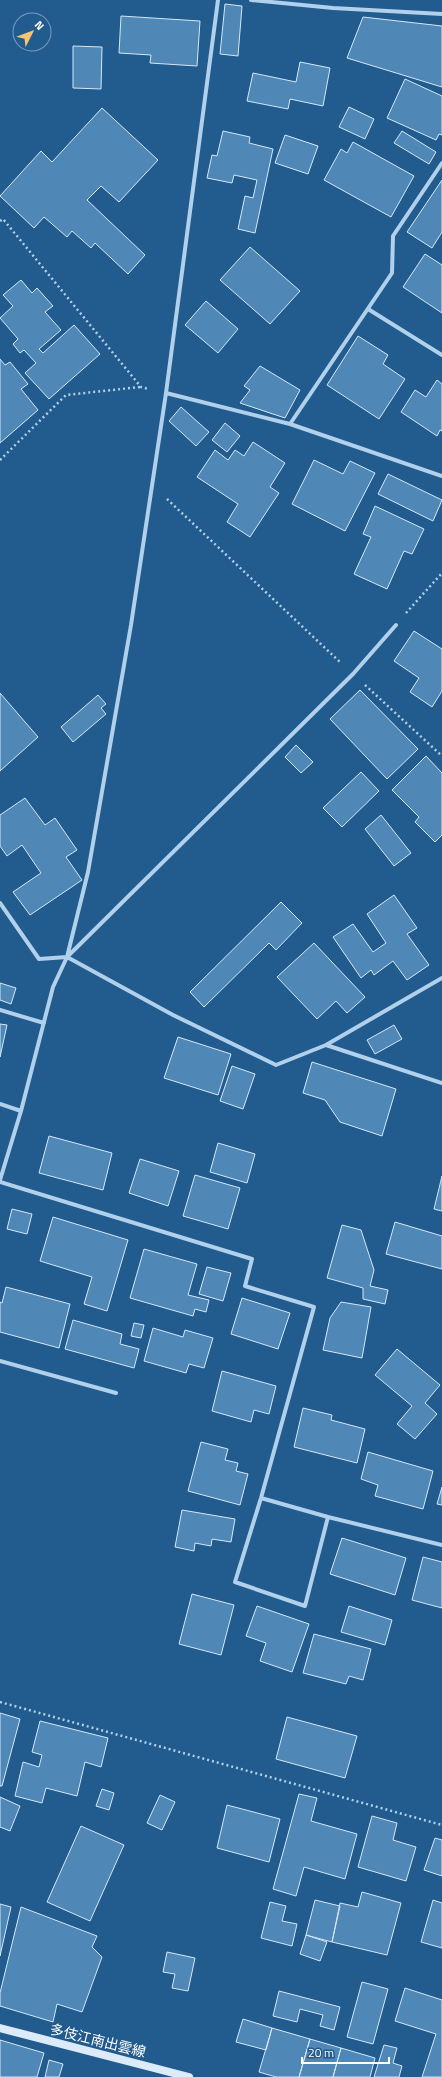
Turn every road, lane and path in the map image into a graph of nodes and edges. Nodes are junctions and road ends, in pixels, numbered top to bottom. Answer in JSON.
{"nodes":[{"id":1,"x":218,"y":0,"type":"edge"},
{"id":2,"x":251,"y":0,"type":"edge"},
{"id":3,"x":442,"y":14,"type":"edge"},
{"id":4,"x":442,"y":163,"type":"edge"},
{"id":5,"x":0,"y":222,"type":"edge"},
{"id":6,"x":368,"y":309,"type":"junction"},
{"id":7,"x":442,"y":354,"type":"edge"},
{"id":8,"x":141,"y":387,"type":"junction"},
{"id":9,"x":166,"y":393,"type":"junction"},
{"id":10,"x":290,"y":424,"type":"junction"},
{"id":11,"x":0,"y":460,"type":"edge"},
{"id":12,"x":442,"y":476,"type":"edge"},
{"id":13,"x":152,"y":485,"type":"junction"},
{"id":14,"x":442,"y":573,"type":"edge"},
{"id":15,"x":396,"y":625,"type":"joint"},
{"id":16,"x":353,"y":674,"type":"junction"},
{"id":17,"x":442,"y":756,"type":"edge"},
{"id":18,"x":0,"y":903,"type":"edge"},
{"id":19,"x":67,"y":957,"type":"junction"},
{"id":20,"x":442,"y":978,"type":"edge"},
{"id":21,"x":0,"y":1010,"type":"edge"},
{"id":22,"x":44,"y":1022,"type":"junction"},
{"id":23,"x":326,"y":1045,"type":"junction"},
{"id":24,"x":442,"y":1083,"type":"edge"},
{"id":25,"x":0,"y":1104,"type":"edge"},
{"id":26,"x":21,"y":1110,"type":"junction"},
{"id":27,"x":0,"y":1181,"type":"edge"},
{"id":28,"x":0,"y":1361,"type":"edge"},
{"id":29,"x":116,"y":1393,"type":"dead end"},
{"id":30,"x":261,"y":1498,"type":"junction"},
{"id":31,"x":328,"y":1517,"type":"junction"},
{"id":32,"x":442,"y":1545,"type":"edge"},
{"id":33,"x":0,"y":1702,"type":"edge"},
{"id":34,"x":442,"y":1824,"type":"edge"},
{"id":35,"x":0,"y":2028,"type":"edge"},
{"id":36,"x":189,"y":2077,"type":"edge"}],
"edges":[{"from":1,"to":9,"type":"street"},
{"from":2,"to":3,"type":"street"},
{"from":4,"to":6,"type":"street"},
{"from":5,"to":8,"type":"path"},
{"from":6,"to":7,"type":"street"},
{"from":6,"to":10,"type":"street"},
{"from":8,"to":9,"type":"path"},
{"from":8,"to":11,"type":"path"},
{"from":9,"to":10,"type":"street"},
{"from":9,"to":13,"type":"street"},
{"from":10,"to":12,"type":"street"},
{"from":13,"to":16,"type":"path"},
{"from":13,"to":19,"type":"street"},
{"from":14,"to":15,"type":"path"},
{"from":15,"to":16,"type":"street"},
{"from":16,"to":17,"type":"path"},
{"from":16,"to":19,"type":"street"},
{"from":18,"to":19,"type":"street"},
{"from":19,"to":22,"type":"street"},
{"from":19,"to":23,"type":"street"},
{"from":20,"to":23,"type":"street"},
{"from":21,"to":22,"type":"street"},
{"from":22,"to":26,"type":"street"},
{"from":23,"to":24,"type":"street"},
{"from":25,"to":26,"type":"street"},
{"from":26,"to":27,"type":"street"},
{"from":27,"to":30,"type":"street"},
{"from":28,"to":29,"type":"street"},
{"from":30,"to":31,"type":"street"},
{"from":30,"to":31,"type":"street"},
{"from":31,"to":32,"type":"street"},
{"from":33,"to":34,"type":"path"},
{"from":35,"to":36,"type":"main road","name":"多伎江南出雲線"}]}
